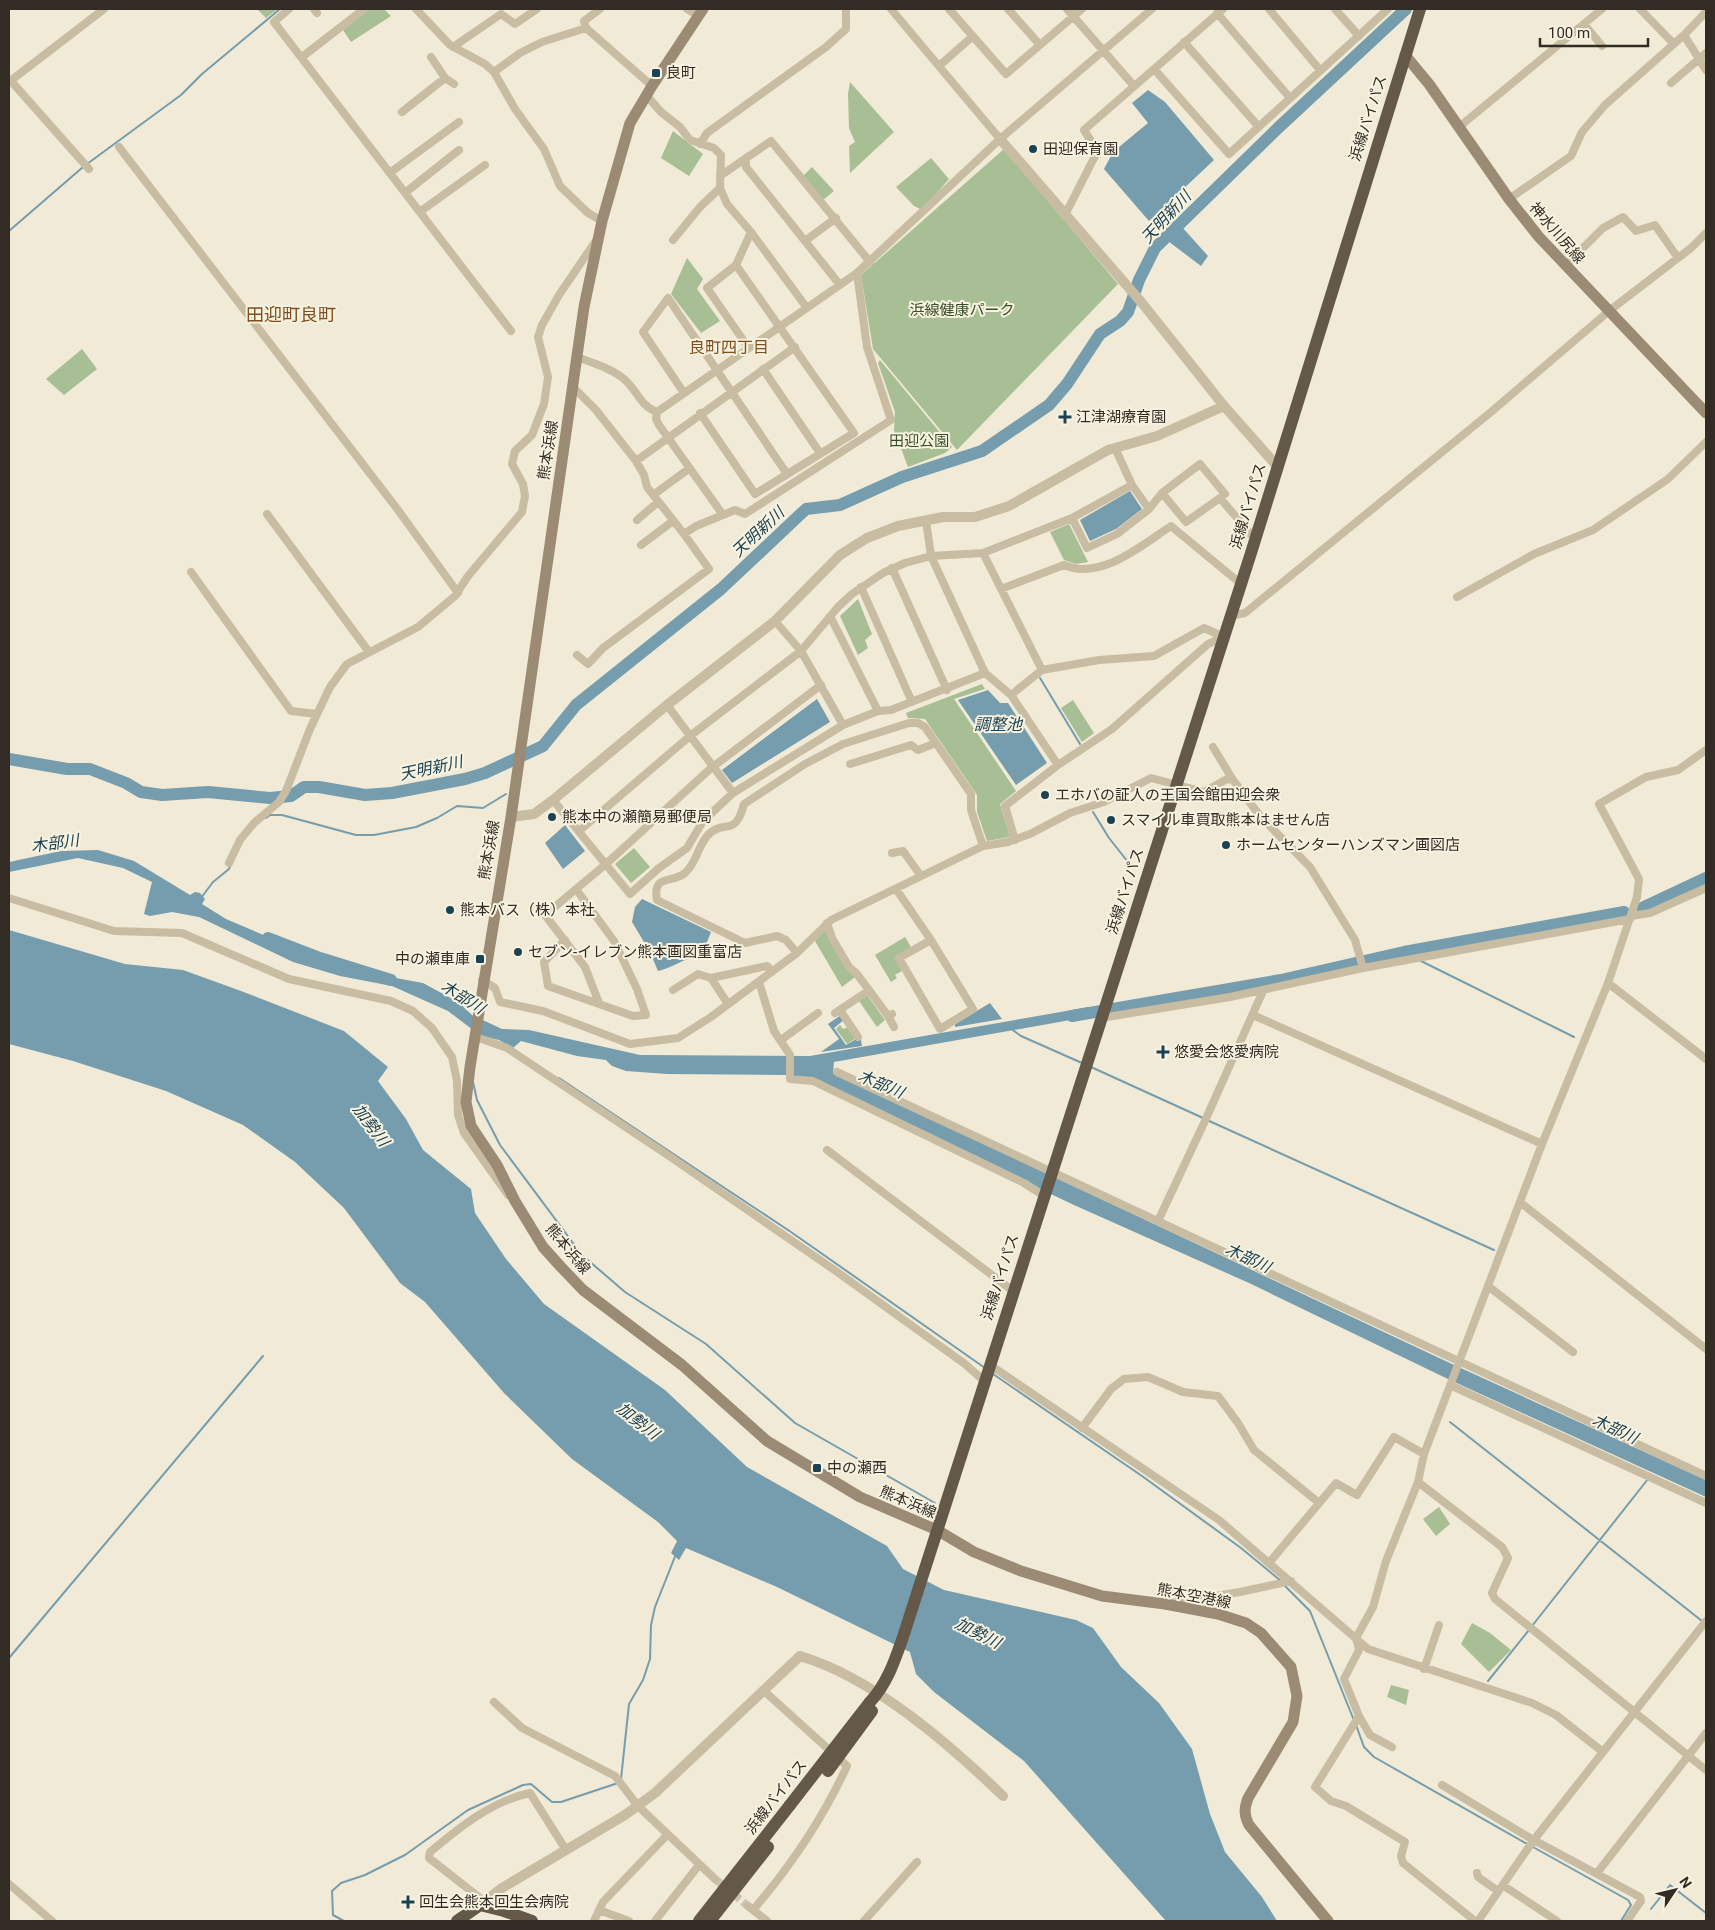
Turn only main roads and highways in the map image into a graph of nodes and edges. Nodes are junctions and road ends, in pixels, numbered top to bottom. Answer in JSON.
{"nodes":[{"id":1,"x":1420,"y":9,"type":"edge"},
{"id":2,"x":701,"y":12,"type":"edge"},
{"id":3,"x":1405,"y":55,"type":"junction"},
{"id":4,"x":1705,"y":408,"type":"edge"},
{"id":5,"x":936,"y":1535,"type":"junction"},
{"id":6,"x":794,"y":1808,"type":"junction"},
{"id":7,"x":456,"y":1921,"type":"edge"},
{"id":8,"x":532,"y":1921,"type":"edge"},
{"id":9,"x":699,"y":1921,"type":"edge"},
{"id":10,"x":710,"y":1921,"type":"edge"},
{"id":11,"x":1328,"y":1921,"type":"edge"}],
"edges":[{"from":1,"to":3,"type":"highway","name":"浜線バイパス"},
{"from":2,"to":5,"type":"main road","name":"熊本浜線"},
{"from":3,"to":4,"type":"main road","name":"神水川尻線"},
{"from":3,"to":5,"type":"highway","name":"浜線バイパス"},
{"from":5,"to":6,"type":"highway","name":"浜線バイパス","bridge":true},
{"from":5,"to":11,"type":"main road","name":"熊本空港線"},
{"from":6,"to":9,"type":"highway","name":"浜線バイパス"},
{"from":6,"to":10,"type":"highway","name":"浜線バイパス"},
{"from":7,"to":8,"type":"highway"}]}
